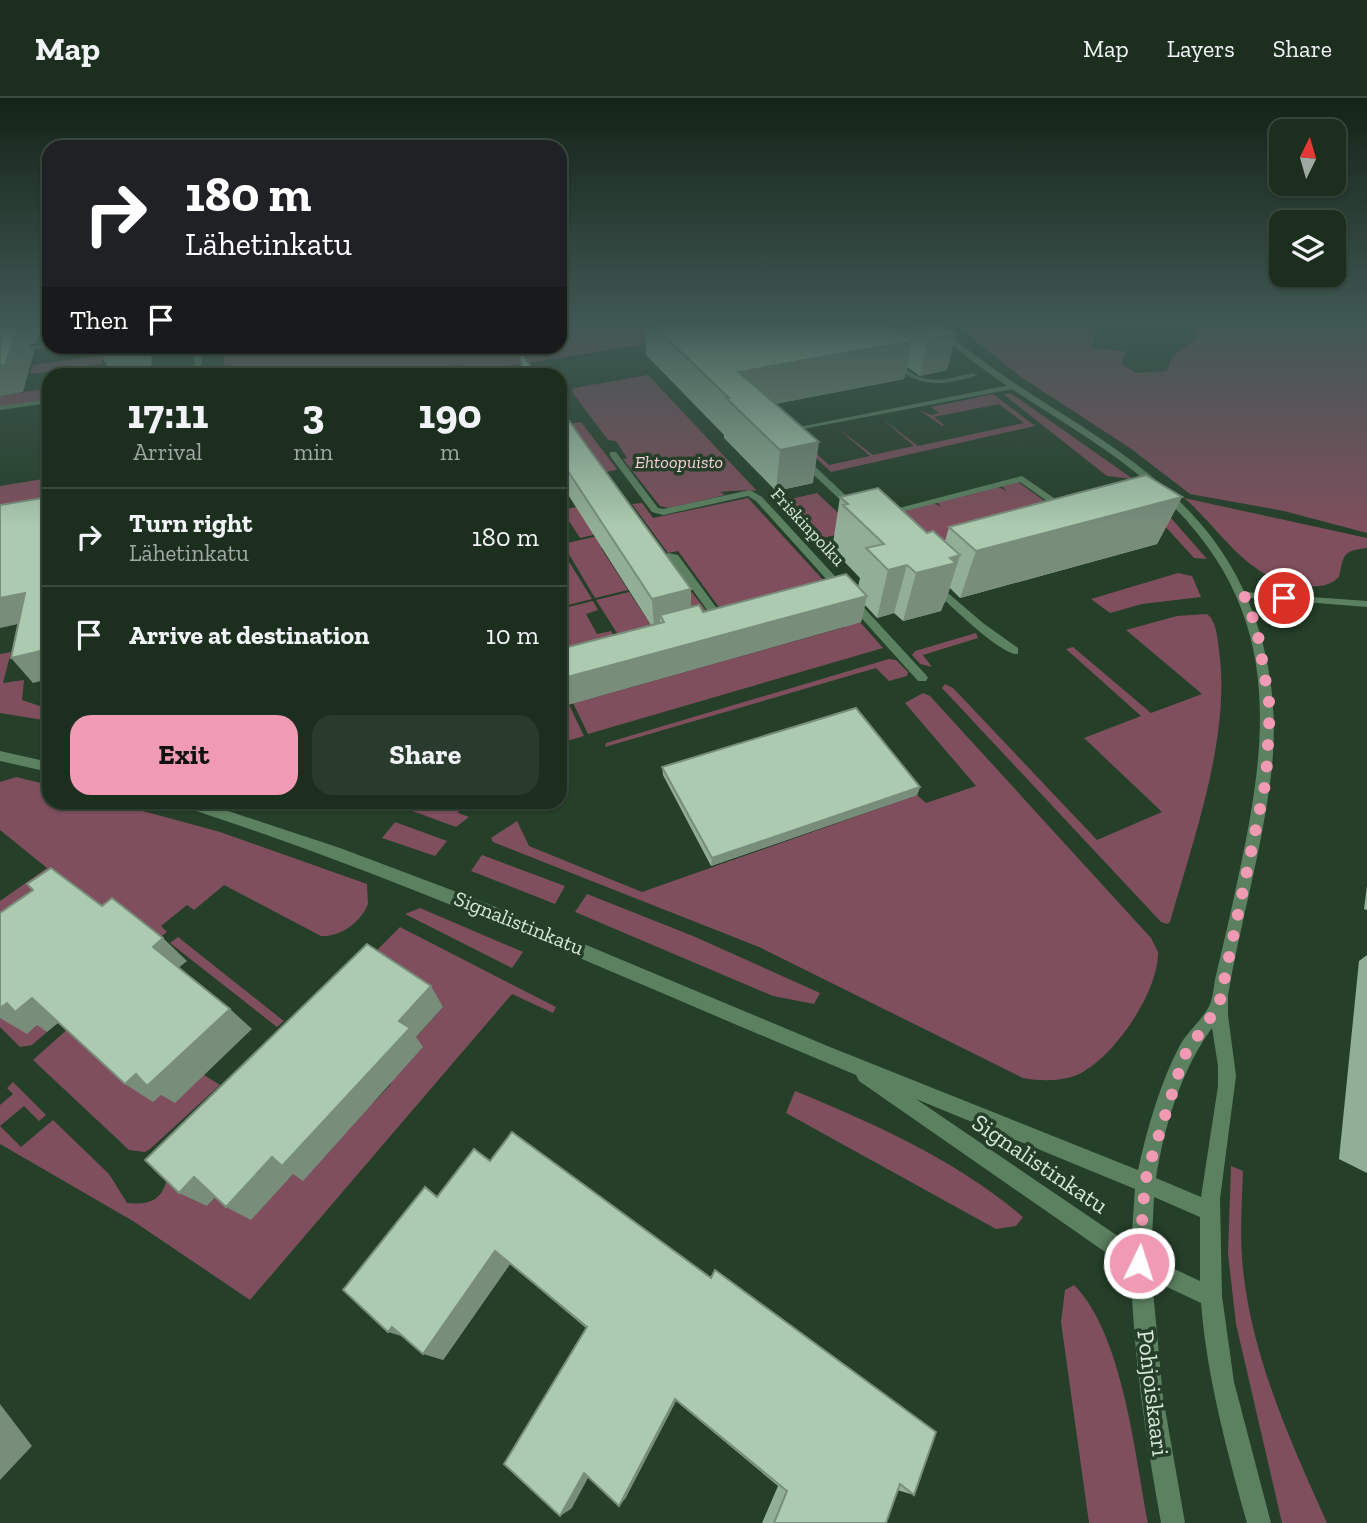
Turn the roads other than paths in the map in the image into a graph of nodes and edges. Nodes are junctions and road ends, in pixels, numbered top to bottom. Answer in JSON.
{"nodes":[{"id":1,"x":981,"y":392,"type":"edge"},
{"id":2,"x":1024,"y":392,"type":"edge"},
{"id":3,"x":42,"y":402,"type":"edge"},
{"id":4,"x":0,"y":408,"type":"edge"},
{"id":5,"x":803,"y":427,"type":"edge"},
{"id":6,"x":613,"y":454,"type":"dead end"},
{"id":7,"x":798,"y":455,"type":"edge"},
{"id":8,"x":1073,"y":515,"type":"edge"},
{"id":9,"x":668,"y":556,"type":"edge"},
{"id":10,"x":925,"y":575,"type":"edge"},
{"id":11,"x":1244,"y":595,"type":"junction"},
{"id":12,"x":1367,"y":604,"type":"edge"},
{"id":13,"x":742,"y":613,"type":"edge"},
{"id":14,"x":1014,"y":652,"type":"dead end"},
{"id":15,"x":922,"y":678,"type":"dead end"},
{"id":16,"x":0,"y":755,"type":"edge"},
{"id":17,"x":42,"y":765,"type":"edge"},
{"id":18,"x":207,"y":809,"type":"edge"},
{"id":19,"x":1219,"y":1005,"type":"junction"},
{"id":20,"x":846,"y":1062,"type":"junction"},
{"id":21,"x":1145,"y":1182,"type":"junction"},
{"id":22,"x":1211,"y":1212,"type":"junction"},
{"id":23,"x":1139,"y":1263,"type":"junction"},
{"id":24,"x":1211,"y":1297,"type":"junction"},
{"id":25,"x":1173,"y":1523,"type":"edge"},
{"id":26,"x":1259,"y":1523,"type":"edge"}],
"edges":[{"from":1,"to":5,"type":"street"},
{"from":2,"to":11,"type":"street"},
{"from":3,"to":4,"type":"street"},
{"from":6,"to":15,"type":"street","name":"Friskinpolku"},
{"from":7,"to":8,"type":"street"},
{"from":9,"to":13,"type":"street"},
{"from":10,"to":14,"type":"street"},
{"from":11,"to":12,"type":"street"},
{"from":11,"to":19,"type":"street"},
{"from":16,"to":17,"type":"street"},
{"from":18,"to":20,"type":"street","name":"Signalistinkatu"},
{"from":19,"to":21,"type":"street","name":"Pohjoiskaari"},
{"from":19,"to":22,"type":"street"},
{"from":20,"to":21,"type":"street","name":"Signalistinkatu"},
{"from":20,"to":23,"type":"street","name":"Signalistinkatu"},
{"from":21,"to":22,"type":"street","name":"Signalistinkatu"},
{"from":21,"to":23,"type":"street","name":"Pohjoiskaari"},
{"from":22,"to":24,"type":"street"},
{"from":23,"to":24,"type":"street","name":"Signalistinkatu"},
{"from":23,"to":25,"type":"street","name":"Pohjoiskaari"},
{"from":24,"to":26,"type":"street"}]}
